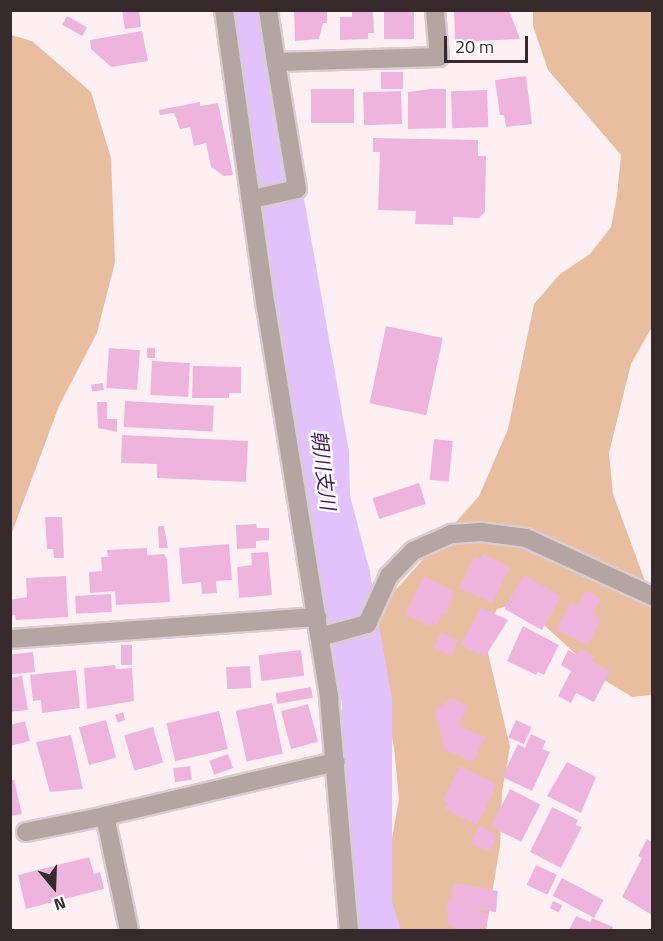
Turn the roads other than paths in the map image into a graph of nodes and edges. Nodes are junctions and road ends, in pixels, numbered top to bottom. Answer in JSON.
{"nodes":[{"id":1,"x":224,"y":10,"type":"edge"},
{"id":2,"x":268,"y":10,"type":"edge"},
{"id":3,"x":435,"y":10,"type":"edge"},
{"id":4,"x":276,"y":62,"type":"junction"},
{"id":5,"x":254,"y":198,"type":"junction"},
{"id":6,"x":652,"y":596,"type":"edge"},
{"id":7,"x":317,"y":617,"type":"junction"},
{"id":8,"x":328,"y":635,"type":"junction"},
{"id":9,"x":10,"y":639,"type":"edge"},
{"id":10,"x":336,"y":762,"type":"junction"},
{"id":11,"x":105,"y":816,"type":"junction"},
{"id":12,"x":26,"y":832,"type":"dead end"},
{"id":13,"x":129,"y":930,"type":"edge"},
{"id":14,"x":348,"y":930,"type":"edge"}],
"edges":[{"from":1,"to":5,"type":"street"},
{"from":2,"to":4,"type":"street"},
{"from":3,"to":4,"type":"street"},
{"from":4,"to":5,"type":"street"},
{"from":5,"to":7,"type":"street"},
{"from":6,"to":8,"type":"street"},
{"from":7,"to":8,"type":"street"},
{"from":7,"to":9,"type":"street"},
{"from":8,"to":10,"type":"street"},
{"from":10,"to":11,"type":"street"},
{"from":10,"to":14,"type":"street"},
{"from":11,"to":12,"type":"street"},
{"from":11,"to":13,"type":"street"}]}
